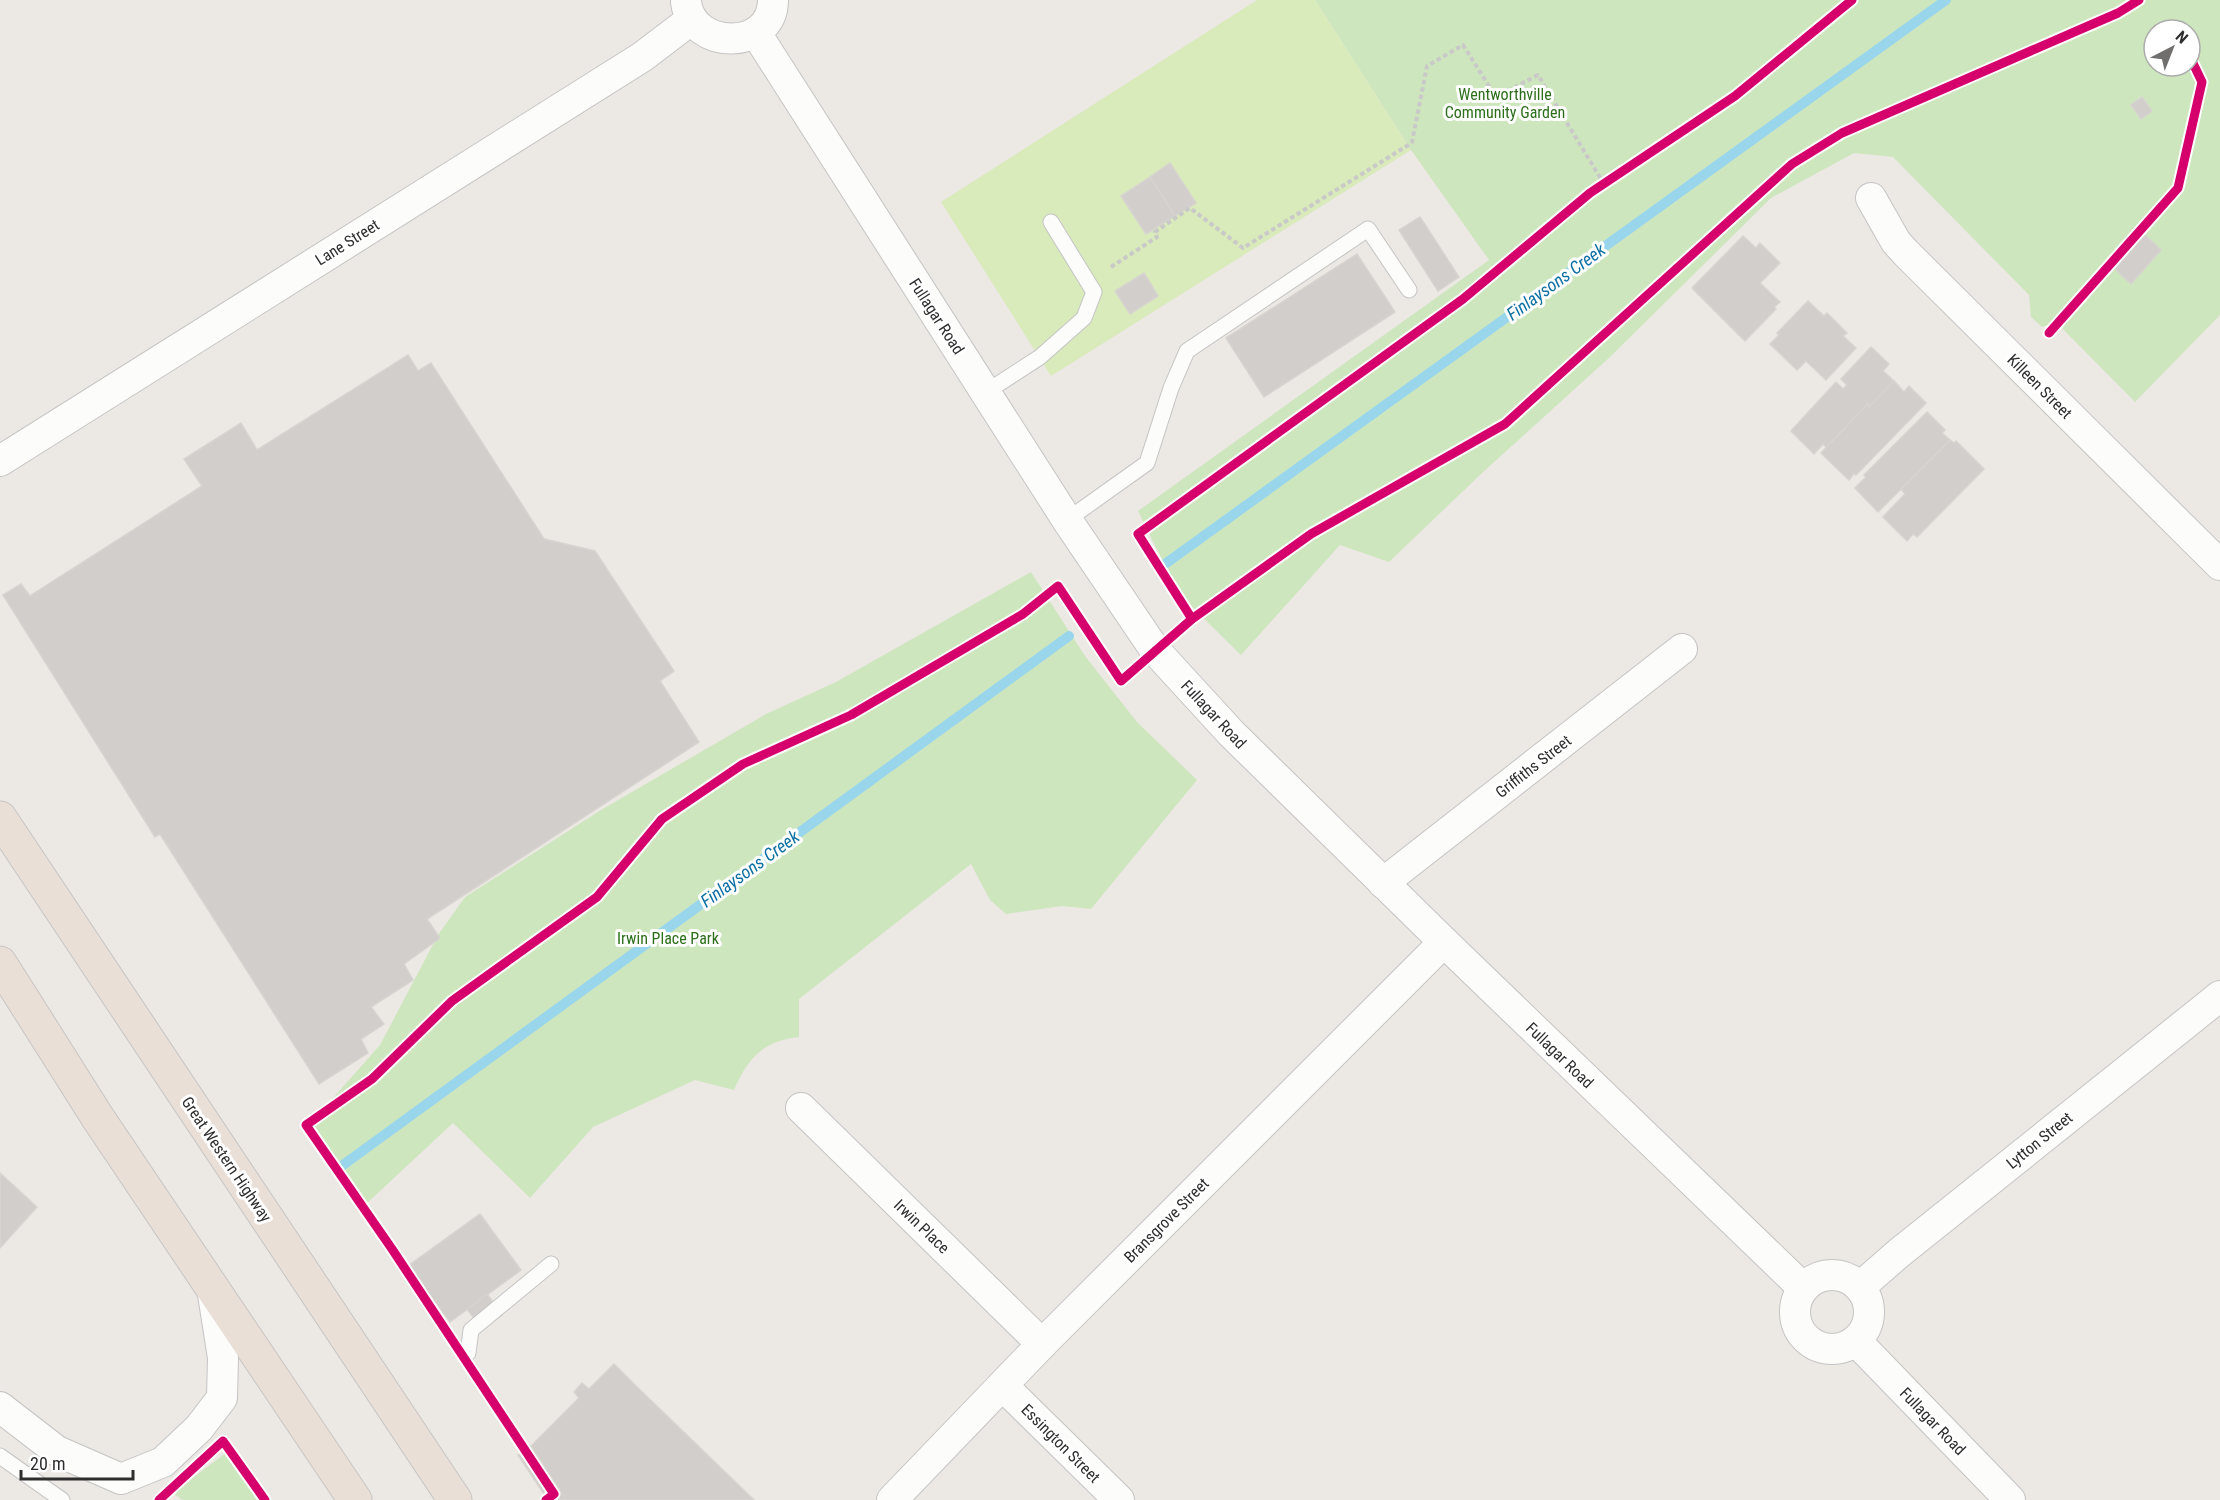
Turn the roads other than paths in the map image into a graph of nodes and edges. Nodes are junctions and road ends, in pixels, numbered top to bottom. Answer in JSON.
{"nodes":[{"id":1,"x":773,"y":0,"type":"edge"},
{"id":2,"x":689,"y":9,"type":"edge"},
{"id":3,"x":756,"y":33,"type":"junction"},
{"id":4,"x":1870,"y":198,"type":"dead end"},
{"id":5,"x":1051,"y":222,"type":"dead end"},
{"id":6,"x":1409,"y":290,"type":"dead end"},
{"id":7,"x":986,"y":392,"type":"junction"},
{"id":8,"x":0,"y":461,"type":"edge"},
{"id":9,"x":1067,"y":520,"type":"junction"},
{"id":10,"x":2220,"y":565,"type":"edge"},
{"id":11,"x":1682,"y":649,"type":"dead end"},
{"id":12,"x":0,"y":818,"type":"edge"},
{"id":13,"x":1383,"y":883,"type":"junction"},
{"id":14,"x":1444,"y":942,"type":"junction"},
{"id":15,"x":0,"y":963,"type":"edge"},
{"id":16,"x":2220,"y":996,"type":"edge"},
{"id":17,"x":801,"y":1108,"type":"dead end"},
{"id":18,"x":551,"y":1264,"type":"dead end"},
{"id":19,"x":212,"y":1287,"type":"junction"},
{"id":20,"x":1860,"y":1287,"type":"junction"},
{"id":21,"x":1803,"y":1288,"type":"junction"},
{"id":22,"x":1856,"y":1341,"type":"junction"},
{"id":23,"x":1042,"y":1344,"type":"junction"},
{"id":24,"x":468,"y":1353,"type":"dead end"},
{"id":25,"x":1003,"y":1386,"type":"junction"},
{"id":26,"x":0,"y":1407,"type":"edge"},
{"id":27,"x":0,"y":1456,"type":"edge"},
{"id":28,"x":62,"y":1500,"type":"edge"},
{"id":29,"x":355,"y":1500,"type":"edge"},
{"id":30,"x":455,"y":1500,"type":"edge"},
{"id":31,"x":892,"y":1500,"type":"edge"},
{"id":32,"x":1119,"y":1500,"type":"edge"},
{"id":33,"x":2010,"y":1500,"type":"edge"}],
"edges":[{"from":1,"to":3,"type":"street"},
{"from":2,"to":3,"type":"street"},
{"from":2,"to":8,"type":"street","name":"Lane Street"},
{"from":3,"to":7,"type":"street","name":"Fullagar Road"},
{"from":4,"to":10,"type":"street","name":"Killeen Street"},
{"from":5,"to":7,"type":"lane"},
{"from":6,"to":9,"type":"lane"},
{"from":7,"to":9,"type":"street","name":"Fullagar Road"},
{"from":9,"to":13,"type":"street","name":"Fullagar Road"},
{"from":11,"to":13,"type":"street","name":"Griffiths Street"},
{"from":12,"to":30,"type":"highway","name":"Great Western Highway"},
{"from":13,"to":14,"type":"street","name":"Fullagar Road"},
{"from":14,"to":21,"type":"street","name":"Fullagar Road"},
{"from":14,"to":23,"type":"street","name":"Bransgrove Street"},
{"from":15,"to":19,"type":"highway"},
{"from":16,"to":20,"type":"street","name":"Lytton Street"},
{"from":17,"to":23,"type":"street","name":"Irwin Place"},
{"from":18,"to":24,"type":"lane"},
{"from":19,"to":26,"type":"street"},
{"from":19,"to":29,"type":"highway"},
{"from":20,"to":21,"type":"street"},
{"from":20,"to":22,"type":"street"},
{"from":21,"to":22,"type":"street"},
{"from":22,"to":33,"type":"street","name":"Fullagar Road"},
{"from":23,"to":25,"type":"street","name":"Bransgrove Street"},
{"from":25,"to":31,"type":"street","name":"Bransgrove Street"},
{"from":25,"to":32,"type":"street","name":"Essington Street"},
{"from":27,"to":28,"type":"lane"}]}
